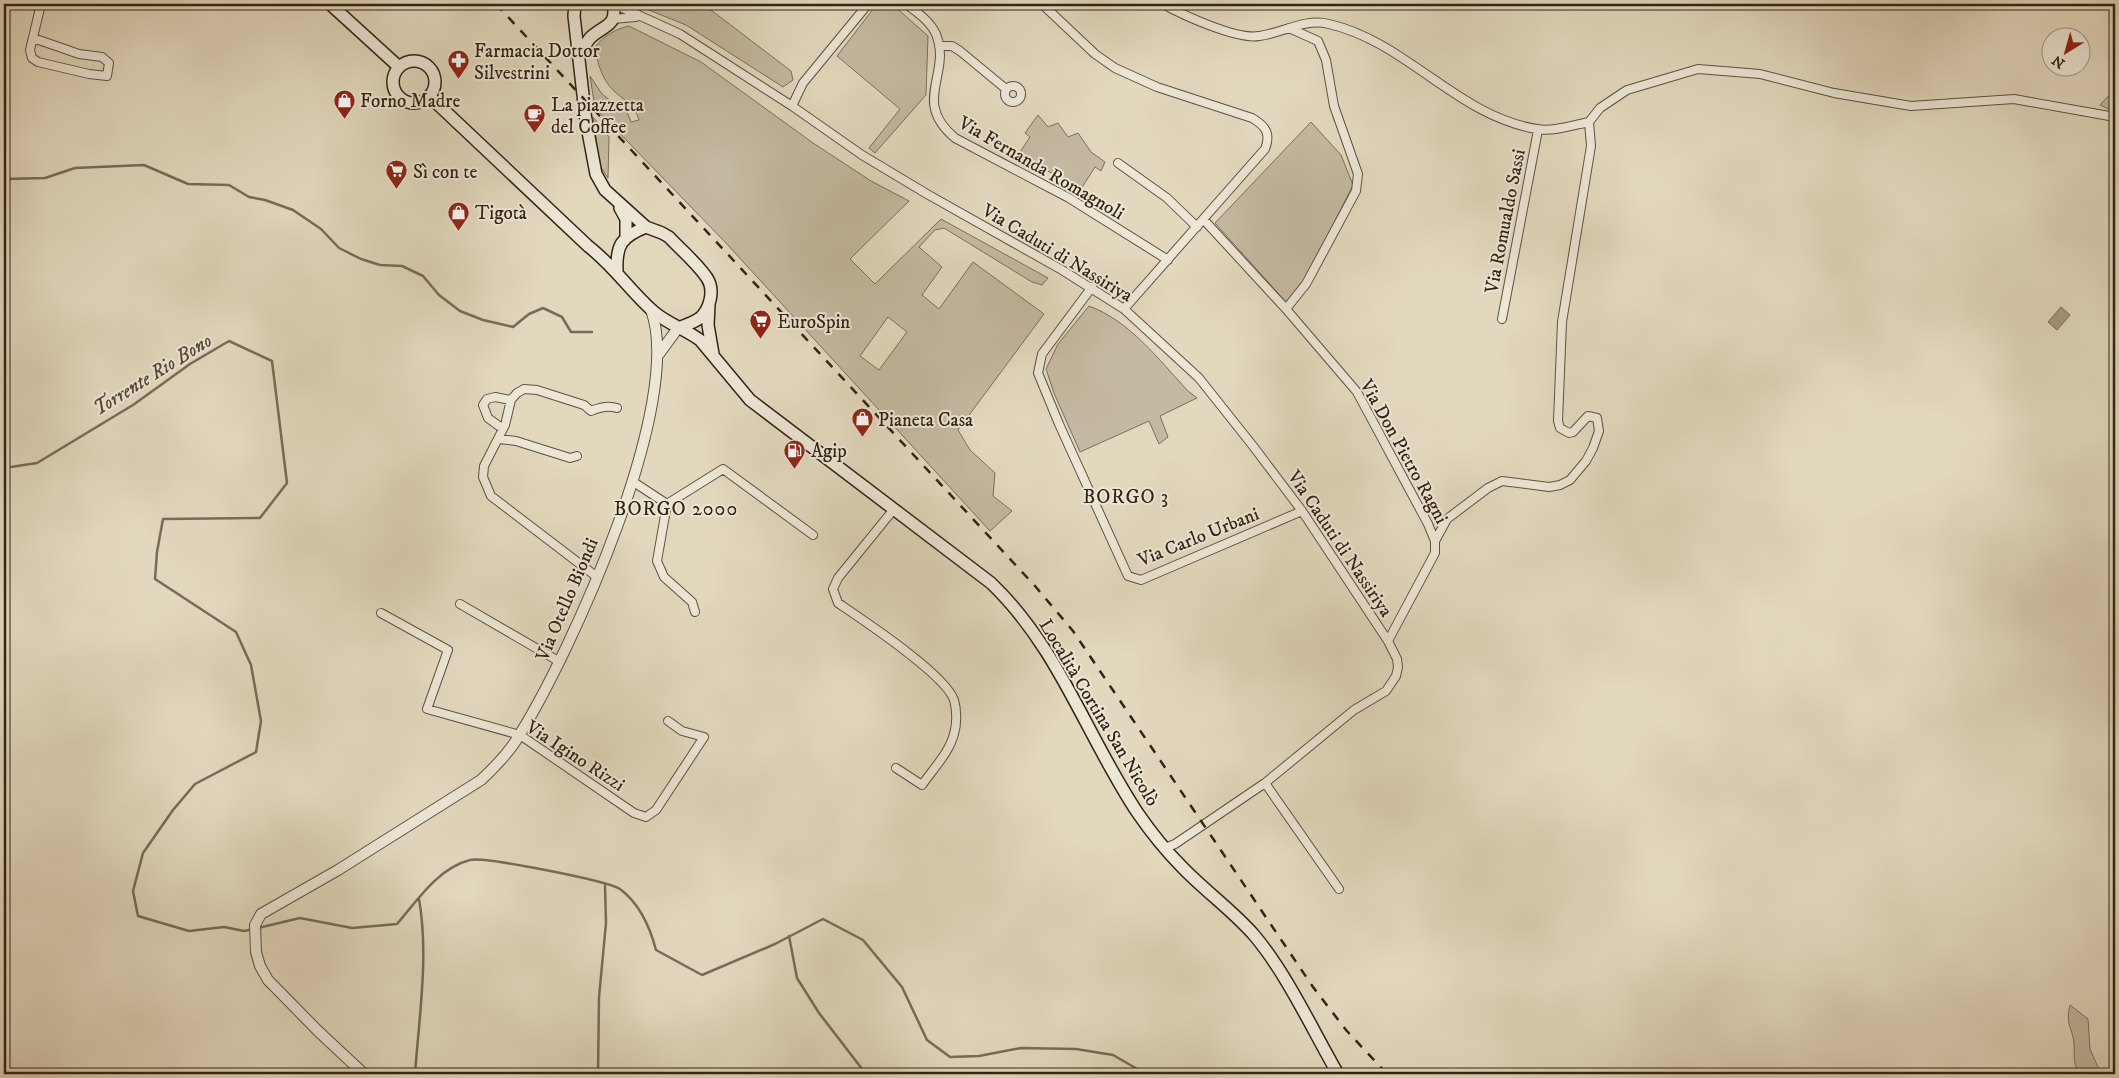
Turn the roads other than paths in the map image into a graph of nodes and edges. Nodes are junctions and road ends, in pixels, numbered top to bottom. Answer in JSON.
{"nodes":[{"id":1,"x":40,"y":4,"type":"edge"},
{"id":2,"x":330,"y":4,"type":"edge"},
{"id":3,"x":575,"y":4,"type":"edge"},
{"id":4,"x":614,"y":4,"type":"edge"},
{"id":5,"x":868,"y":4,"type":"edge"},
{"id":6,"x":906,"y":4,"type":"edge"},
{"id":7,"x":1042,"y":4,"type":"edge"},
{"id":8,"x":1163,"y":4,"type":"edge"},
{"id":9,"x":638,"y":16,"type":"junction"},
{"id":10,"x":614,"y":19,"type":"junction"},
{"id":11,"x":574,"y":20,"type":"junction"},
{"id":12,"x":1289,"y":28,"type":"junction"},
{"id":13,"x":603,"y":30,"type":"junction"},
{"id":14,"x":33,"y":38,"type":"junction"},
{"id":15,"x":939,"y":46,"type":"junction"},
{"id":16,"x":579,"y":55,"type":"junction"},
{"id":17,"x":399,"y":67,"type":"junction"},
{"id":18,"x":1006,"y":89,"type":"dead end"},
{"id":19,"x":429,"y":96,"type":"junction"},
{"id":20,"x":792,"y":106,"type":"junction"},
{"id":21,"x":2115,"y":117,"type":"edge"},
{"id":22,"x":1590,"y":122,"type":"junction"},
{"id":23,"x":1538,"y":130,"type":"junction"},
{"id":24,"x":1118,"y":163,"type":"dead end"},
{"id":25,"x":617,"y":202,"type":"junction"},
{"id":26,"x":1204,"y":220,"type":"junction"},
{"id":27,"x":646,"y":227,"type":"junction"},
{"id":28,"x":1197,"y":227,"type":"junction"},
{"id":29,"x":622,"y":241,"type":"junction"},
{"id":30,"x":588,"y":246,"type":"junction"},
{"id":31,"x":1168,"y":260,"type":"junction"},
{"id":32,"x":617,"y":271,"type":"junction"},
{"id":33,"x":1092,"y":287,"type":"junction"},
{"id":34,"x":710,"y":302,"type":"junction"},
{"id":35,"x":1124,"y":309,"type":"junction"},
{"id":36,"x":1286,"y":309,"type":"junction"},
{"id":37,"x":652,"y":310,"type":"junction"},
{"id":38,"x":1502,"y":319,"type":"dead end"},
{"id":39,"x":678,"y":328,"type":"junction"},
{"id":40,"x":658,"y":355,"type":"junction"},
{"id":41,"x":713,"y":356,"type":"junction"},
{"id":42,"x":511,"y":400,"type":"junction"},
{"id":43,"x":617,"y":408,"type":"dead end"},
{"id":44,"x":503,"y":429,"type":"junction"},
{"id":45,"x":499,"y":439,"type":"junction"},
{"id":46,"x":577,"y":456,"type":"dead end"},
{"id":47,"x":632,"y":480,"type":"junction"},
{"id":48,"x":667,"y":504,"type":"junction"},
{"id":49,"x":894,"y":509,"type":"junction"},
{"id":50,"x":1302,"y":511,"type":"junction"},
{"id":51,"x":813,"y":535,"type":"dead end"},
{"id":52,"x":1435,"y":542,"type":"junction"},
{"id":53,"x":597,"y":577,"type":"junction"},
{"id":54,"x":460,"y":604,"type":"dead end"},
{"id":55,"x":695,"y":612,"type":"dead end"},
{"id":56,"x":381,"y":613,"type":"dead end"},
{"id":57,"x":1388,"y":641,"type":"junction"},
{"id":58,"x":560,"y":662,"type":"junction"},
{"id":59,"x":668,"y":721,"type":"dead end"},
{"id":60,"x":520,"y":735,"type":"junction"},
{"id":61,"x":896,"y":768,"type":"dead end"},
{"id":62,"x":1264,"y":783,"type":"junction"},
{"id":63,"x":1165,"y":848,"type":"junction"},
{"id":64,"x":1340,"y":890,"type":"dead end"},
{"id":65,"x":364,"y":1074,"type":"edge"},
{"id":66,"x":1338,"y":1074,"type":"edge"}],
"edges":[{"from":1,"to":14,"type":"street"},
{"from":2,"to":17,"type":"main road"},
{"from":3,"to":11,"type":"main road"},
{"from":4,"to":9,"type":"street","name":"Via Caduti di Nassiriya"},
{"from":4,"to":10,"type":"main road"},
{"from":5,"to":20,"type":"street"},
{"from":6,"to":15,"type":"street"},
{"from":7,"to":26,"type":"street"},
{"from":8,"to":12,"type":"street","name":"Via Romualdo Sassi"},
{"from":9,"to":10,"type":"street"},
{"from":9,"to":20,"type":"street","name":"Via Caduti di Nassiriya"},
{"from":10,"to":13,"type":"main road"},
{"from":11,"to":13,"type":"main road"},
{"from":11,"to":16,"type":"main road"},
{"from":12,"to":23,"type":"street","name":"Via Romualdo Sassi"},
{"from":12,"to":36,"type":"street"},
{"from":13,"to":16,"type":"main road"},
{"from":14,"to":14,"type":"street"},
{"from":15,"to":18,"type":"street"},
{"from":15,"to":31,"type":"street","name":"Via Fernanda Romagnoli"},
{"from":16,"to":25,"type":"main road"},
{"from":17,"to":19,"type":"main road"},
{"from":17,"to":19,"type":"main road"},
{"from":19,"to":30,"type":"main road"},
{"from":20,"to":33,"type":"street","name":"Via Caduti di Nassiriya"},
{"from":21,"to":22,"type":"street"},
{"from":22,"to":23,"type":"street","name":"Via Romualdo Sassi"},
{"from":22,"to":52,"type":"street","name":"Via Don Pietro Ragni"},
{"from":23,"to":38,"type":"street","name":"Via Romualdo Sassi"},
{"from":24,"to":28,"type":"street"},
{"from":25,"to":27,"type":"main road"},
{"from":25,"to":29,"type":"main road"},
{"from":26,"to":28,"type":"street"},
{"from":26,"to":36,"type":"street","name":"Via Don Pietro Ragni"},
{"from":27,"to":29,"type":"main road"},
{"from":27,"to":34,"type":"main road"},
{"from":28,"to":31,"type":"street"},
{"from":29,"to":30,"type":"main road"},
{"from":29,"to":32,"type":"main road"},
{"from":30,"to":32,"type":"main road"},
{"from":31,"to":35,"type":"street"},
{"from":32,"to":37,"type":"main road"},
{"from":33,"to":35,"type":"street","name":"Via Caduti di Nassiriya"},
{"from":33,"to":50,"type":"street","name":"Via Carlo Urbani"},
{"from":34,"to":39,"type":"main road"},
{"from":34,"to":41,"type":"main road"},
{"from":35,"to":50,"type":"street","name":"Via Caduti di Nassiriya"},
{"from":36,"to":52,"type":"street","name":"Via Don Pietro Ragni"},
{"from":37,"to":39,"type":"main road"},
{"from":37,"to":40,"type":"street","name":"Via Otello Biondi"},
{"from":39,"to":40,"type":"street","name":"Via Otello Biondi"},
{"from":39,"to":41,"type":"main road","name":"Località Cortina San Nicolò"},
{"from":40,"to":47,"type":"street","name":"Via Otello Biondi"},
{"from":41,"to":49,"type":"main road","name":"Località Cortina San Nicolò"},
{"from":42,"to":43,"type":"street"},
{"from":42,"to":44,"type":"street"},
{"from":42,"to":44,"type":"street"},
{"from":44,"to":45,"type":"street"},
{"from":45,"to":46,"type":"street"},
{"from":45,"to":53,"type":"street"},
{"from":47,"to":48,"type":"street"},
{"from":47,"to":53,"type":"street","name":"Via Otello Biondi"},
{"from":48,"to":51,"type":"street"},
{"from":48,"to":55,"type":"street"},
{"from":49,"to":61,"type":"street"},
{"from":49,"to":63,"type":"main road","name":"Località Cortina San Nicolò"},
{"from":50,"to":57,"type":"street","name":"Via Caduti di Nassiriya"},
{"from":52,"to":57,"type":"street","name":"Via Don Pietro Ragni"},
{"from":53,"to":58,"type":"street","name":"Via Otello Biondi"},
{"from":54,"to":58,"type":"street"},
{"from":56,"to":60,"type":"street","name":"Via Igino Rizzi"},
{"from":57,"to":62,"type":"street","name":"Via Caduti di Nassiriya"},
{"from":58,"to":60,"type":"street","name":"Via Otello Biondi"},
{"from":59,"to":60,"type":"street","name":"Via Igino Rizzi"},
{"from":60,"to":65,"type":"street","name":"Via Otello Biondi"},
{"from":62,"to":63,"type":"street","name":"Via Caduti di Nassiriya"},
{"from":62,"to":64,"type":"street"},
{"from":63,"to":66,"type":"main road","name":"Località Cortina San Nicolò"}]}
